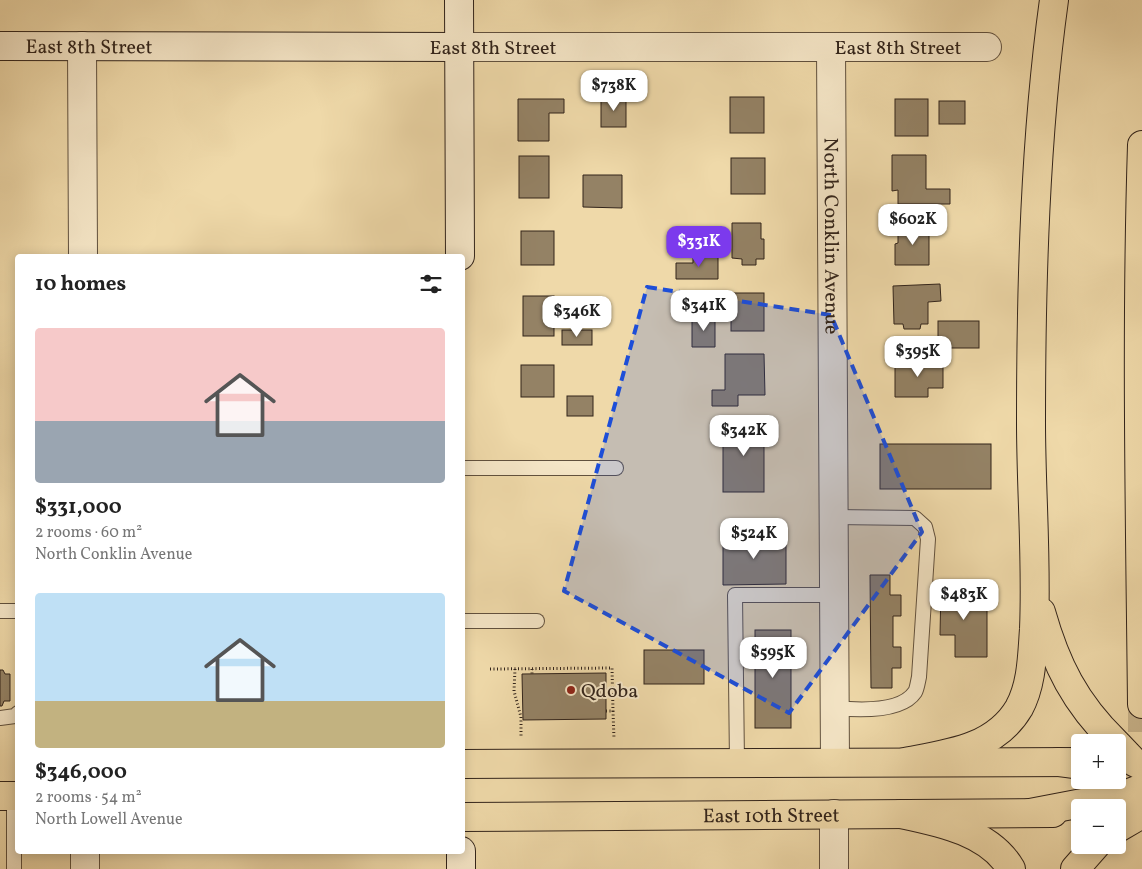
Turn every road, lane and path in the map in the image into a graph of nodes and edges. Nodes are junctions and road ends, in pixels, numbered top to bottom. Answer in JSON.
{"nodes":[{"id":1,"x":459,"y":0,"type":"edge"},
{"id":2,"x":1054,"y":0,"type":"edge"},
{"id":3,"x":0,"y":46,"type":"edge"},
{"id":4,"x":82,"y":46,"type":"junction"},
{"id":5,"x":459,"y":47,"type":"junction"},
{"id":6,"x":832,"y":47,"type":"junction"},
{"id":7,"x":987,"y":47,"type":"dead end"},
{"id":8,"x":1142,"y":145,"type":"edge"},
{"id":9,"x":83,"y":254,"type":"edge"},
{"id":10,"x":460,"y":254,"type":"edge"},
{"id":11,"x":465,"y":468,"type":"edge"},
{"id":12,"x":616,"y":468,"type":"dead end"},
{"id":13,"x":834,"y":517,"type":"junction"},
{"id":14,"x":1036,"y":594,"type":"junction"},
{"id":15,"x":834,"y":595,"type":"junction"},
{"id":16,"x":0,"y":611,"type":"edge"},
{"id":17,"x":15,"y":611,"type":"edge"},
{"id":18,"x":465,"y":621,"type":"edge"},
{"id":19,"x":537,"y":621,"type":"dead end"},
{"id":20,"x":490,"y":669,"type":"dead end"},
{"id":21,"x":515,"y":669,"type":"junction"},
{"id":22,"x":532,"y":669,"type":"junction"},
{"id":23,"x":532,"y":674,"type":"dead end"},
{"id":24,"x":1142,"y":704,"type":"edge"},
{"id":25,"x":835,"y":708,"type":"junction"},
{"id":26,"x":606,"y":711,"type":"dead end"},
{"id":27,"x":613,"y":711,"type":"junction"},
{"id":28,"x":15,"y":716,"type":"edge"},
{"id":29,"x":0,"y":718,"type":"edge"},
{"id":30,"x":1107,"y":734,"type":"edge"},
{"id":31,"x":614,"y":739,"type":"dead end"},
{"id":32,"x":521,"y":740,"type":"dead end"},
{"id":33,"x":835,"y":762,"type":"junction"},
{"id":34,"x":905,"y":762,"type":"junction"},
{"id":35,"x":737,"y":763,"type":"junction"},
{"id":36,"x":1071,"y":763,"type":"edge"},
{"id":37,"x":465,"y":764,"type":"edge"},
{"id":38,"x":1132,"y":768,"type":"edge"},
{"id":39,"x":11,"y":796,"type":"edge"},
{"id":40,"x":1030,"y":813,"type":"junction"},
{"id":41,"x":1071,"y":813,"type":"edge"},
{"id":42,"x":1126,"y":813,"type":"edge"},
{"id":43,"x":1142,"y":813,"type":"edge"},
{"id":44,"x":834,"y":814,"type":"junction"},
{"id":45,"x":900,"y":814,"type":"junction"},
{"id":46,"x":465,"y":817,"type":"edge"},
{"id":47,"x":1126,"y":823,"type":"edge"},
{"id":48,"x":85,"y":854,"type":"edge"},
{"id":49,"x":461,"y":854,"type":"edge"},
{"id":50,"x":1088,"y":854,"type":"edge"},
{"id":51,"x":9,"y":864,"type":"edge"},
{"id":52,"x":85,"y":869,"type":"edge"},
{"id":53,"x":461,"y":869,"type":"edge"},
{"id":54,"x":834,"y":869,"type":"edge"},
{"id":55,"x":1011,"y":869,"type":"edge"},
{"id":56,"x":1075,"y":869,"type":"edge"}],
"edges":[{"from":1,"to":5,"type":"street"},
{"from":2,"to":14,"type":"main road"},
{"from":3,"to":4,"type":"street","name":"East 8th Street"},
{"from":4,"to":5,"type":"street","name":"East 8th Street"},
{"from":4,"to":9,"type":"street"},
{"from":5,"to":6,"type":"street","name":"East 8th Street"},
{"from":5,"to":10,"type":"street"},
{"from":6,"to":7,"type":"street","name":"East 8th Street"},
{"from":6,"to":13,"type":"street","name":"North Conklin Avenue"},
{"from":8,"to":24,"type":"main road"},
{"from":11,"to":12,"type":"lane"},
{"from":13,"to":15,"type":"street","name":"North Conklin Avenue"},
{"from":13,"to":25,"type":"lane"},
{"from":14,"to":30,"type":"main road"},
{"from":14,"to":34,"type":"main road"},
{"from":15,"to":25,"type":"street","name":"North Conklin Avenue"},
{"from":15,"to":35,"type":"lane"},
{"from":16,"to":17,"type":"lane"},
{"from":18,"to":19,"type":"lane"},
{"from":20,"to":21,"type":"path"},
{"from":21,"to":22,"type":"path"},
{"from":21,"to":32,"type":"path"},
{"from":22,"to":23,"type":"path"},
{"from":22,"to":27,"type":"path"},
{"from":25,"to":33,"type":"street","name":"North Conklin Avenue"},
{"from":26,"to":27,"type":"path"},
{"from":27,"to":31,"type":"path"},
{"from":28,"to":29,"type":"lane"},
{"from":33,"to":34,"type":"main road"},
{"from":33,"to":35,"type":"main road"},
{"from":34,"to":36,"type":"main road"},
{"from":35,"to":37,"type":"main road"},
{"from":38,"to":40,"type":"main road"},
{"from":39,"to":51,"type":"lane"},
{"from":40,"to":41,"type":"main road","name":"East 10th Street"},
{"from":40,"to":45,"type":"main road","name":"East 10th Street"},
{"from":42,"to":43,"type":"main road"},
{"from":43,"to":47,"type":"main road"},
{"from":44,"to":45,"type":"main road","name":"East 10th Street"},
{"from":44,"to":46,"type":"main road","name":"East 10th Street"},
{"from":44,"to":54,"type":"street"},
{"from":45,"to":55,"type":"main road"},
{"from":48,"to":52,"type":"street"},
{"from":49,"to":53,"type":"street"},
{"from":50,"to":56,"type":"main road"}]}
